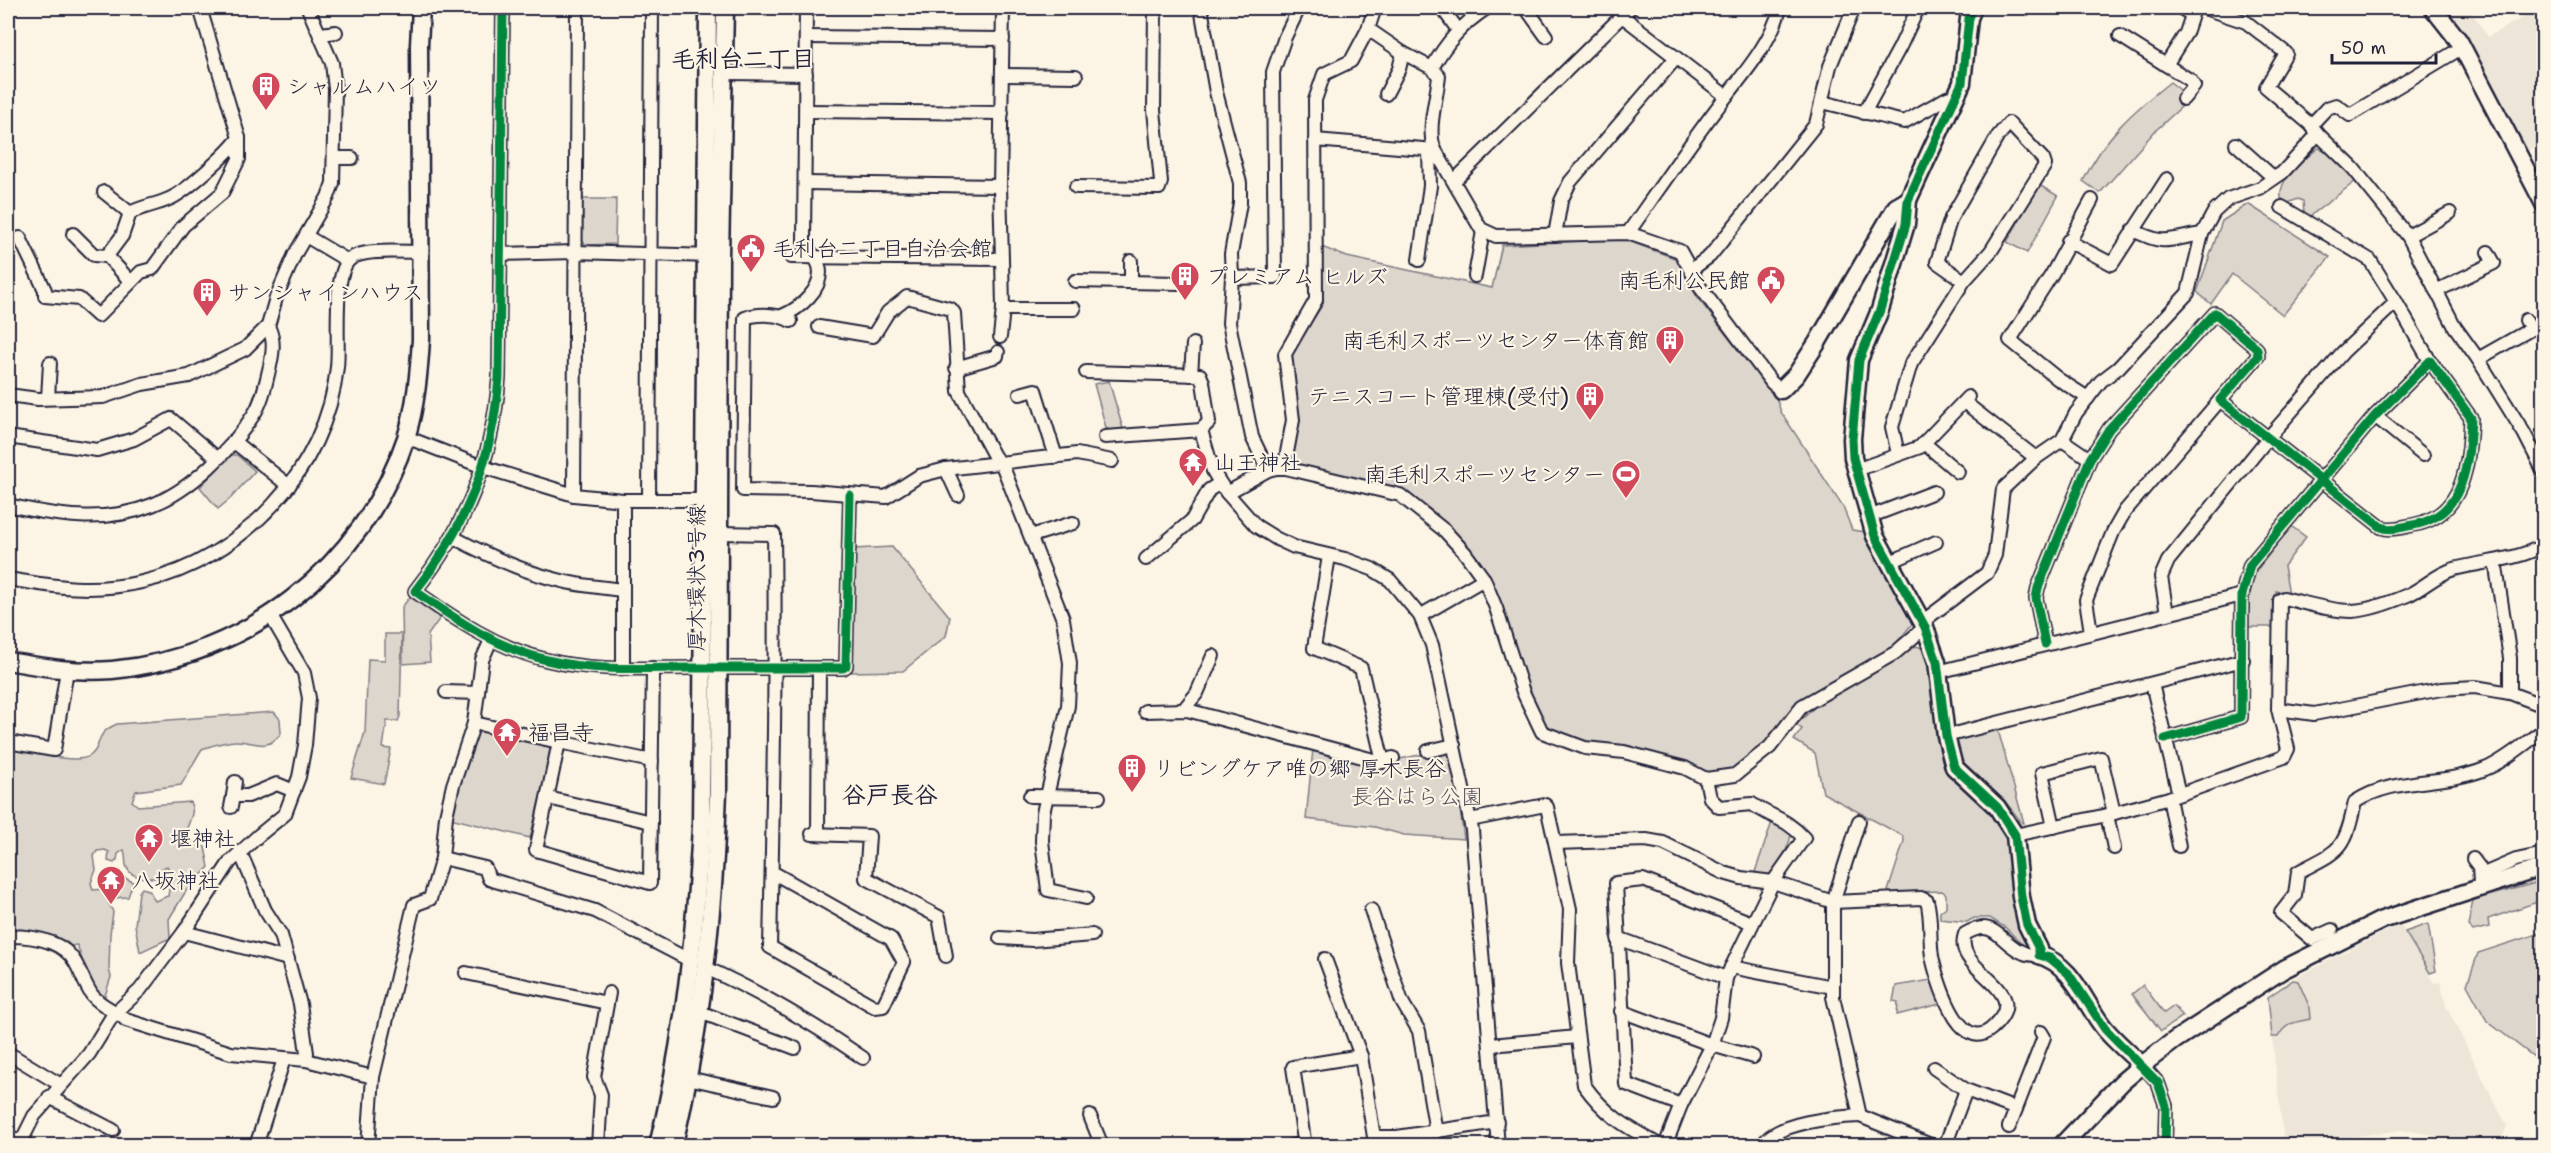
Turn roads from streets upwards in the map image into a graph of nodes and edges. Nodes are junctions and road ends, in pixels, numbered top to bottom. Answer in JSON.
{"nodes":[{"id":1,"x":200,"y":8,"type":"edge"},
{"id":2,"x":308,"y":8,"type":"edge"},
{"id":3,"x":422,"y":8,"type":"edge"},
{"id":4,"x":503,"y":8,"type":"edge"},
{"id":5,"x":577,"y":8,"type":"edge"},
{"id":6,"x":652,"y":8,"type":"edge"},
{"id":7,"x":708,"y":8,"type":"edge"},
{"id":8,"x":725,"y":8,"type":"edge"},
{"id":9,"x":806,"y":8,"type":"edge"},
{"id":10,"x":1003,"y":8,"type":"edge"},
{"id":11,"x":1155,"y":8,"type":"edge"},
{"id":12,"x":1202,"y":8,"type":"edge"},
{"id":13,"x":1299,"y":8,"type":"edge"},
{"id":14,"x":1376,"y":8,"type":"edge"},
{"id":15,"x":1526,"y":8,"type":"edge"},
{"id":16,"x":1780,"y":8,"type":"edge"},
{"id":17,"x":1854,"y":8,"type":"edge"},
{"id":18,"x":1917,"y":8,"type":"edge"},
{"id":19,"x":1972,"y":8,"type":"edge"},
{"id":20,"x":2181,"y":8,"type":"edge"},
{"id":21,"x":2204,"y":8,"type":"edge"},
{"id":22,"x":2433,"y":8,"type":"edge"},
{"id":23,"x":1478,"y":10,"type":"edge"},
{"id":24,"x":1444,"y":12,"type":"dead end"},
{"id":25,"x":1626,"y":12,"type":"edge"},
{"id":26,"x":1368,"y":29,"type":"junction"},
{"id":27,"x":1458,"y":30,"type":"junction"},
{"id":28,"x":336,"y":32,"type":"dead end"},
{"id":29,"x":1539,"y":32,"type":"dead end"},
{"id":30,"x":321,"y":34,"type":"junction"},
{"id":31,"x":2120,"y":36,"type":"dead end"},
{"id":32,"x":806,"y":38,"type":"junction"},
{"id":33,"x":1003,"y":39,"type":"junction"},
{"id":34,"x":2463,"y":47,"type":"junction"},
{"id":35,"x":1403,"y":53,"type":"junction"},
{"id":36,"x":1675,"y":59,"type":"junction"},
{"id":37,"x":2166,"y":65,"type":"junction"},
{"id":38,"x":1432,"y":68,"type":"junction"},
{"id":39,"x":725,"y":73,"type":"junction"},
{"id":40,"x":806,"y":74,"type":"junction"},
{"id":41,"x":1003,"y":75,"type":"junction"},
{"id":42,"x":1076,"y":76,"type":"dead end"},
{"id":43,"x":1386,"y":94,"type":"dead end"},
{"id":44,"x":1957,"y":95,"type":"junction"},
{"id":45,"x":1726,"y":96,"type":"junction"},
{"id":46,"x":2183,"y":99,"type":"dead end"},
{"id":47,"x":1822,"y":102,"type":"junction"},
{"id":48,"x":807,"y":111,"type":"junction"},
{"id":49,"x":1002,"y":113,"type":"junction"},
{"id":50,"x":1864,"y":113,"type":"junction"},
{"id":51,"x":2315,"y":130,"type":"junction"},
{"id":52,"x":238,"y":138,"type":"junction"},
{"id":53,"x":1315,"y":140,"type":"junction"},
{"id":54,"x":2236,"y":144,"type":"dead end"},
{"id":55,"x":1432,"y":151,"type":"junction"},
{"id":56,"x":335,"y":158,"type":"junction"},
{"id":57,"x":352,"y":158,"type":"dead end"},
{"id":58,"x":2274,"y":178,"type":"junction"},
{"id":59,"x":2167,"y":179,"type":"dead end"},
{"id":60,"x":1454,"y":181,"type":"junction"},
{"id":61,"x":805,"y":183,"type":"junction"},
{"id":62,"x":1000,"y":186,"type":"junction"},
{"id":63,"x":1076,"y":187,"type":"dead end"},
{"id":64,"x":104,"y":192,"type":"dead end"},
{"id":65,"x":1908,"y":200,"type":"junction"},
{"id":66,"x":2092,"y":200,"type":"dead end"},
{"id":67,"x":2544,"y":204,"type":"edge"},
{"id":68,"x":2282,"y":207,"type":"dead end"},
{"id":69,"x":130,"y":213,"type":"junction"},
{"id":70,"x":2450,"y":213,"type":"dead end"},
{"id":71,"x":2133,"y":230,"type":"junction"},
{"id":72,"x":1483,"y":231,"type":"junction"},
{"id":73,"x":1628,"y":233,"type":"junction"},
{"id":74,"x":74,"y":234,"type":"dead end"},
{"id":75,"x":2202,"y":234,"type":"junction"},
{"id":76,"x":1555,"y":235,"type":"junction"},
{"id":77,"x":306,"y":236,"type":"junction"},
{"id":78,"x":2408,"y":236,"type":"junction"},
{"id":79,"x":20,"y":238,"type":"dead end"},
{"id":80,"x":2068,"y":241,"type":"junction"},
{"id":81,"x":420,"y":252,"type":"junction"},
{"id":82,"x":575,"y":252,"type":"junction"},
{"id":83,"x":650,"y":254,"type":"junction"},
{"id":84,"x":500,"y":255,"type":"junction"},
{"id":85,"x":107,"y":256,"type":"junction"},
{"id":86,"x":713,"y":256,"type":"junction"},
{"id":87,"x":812,"y":256,"type":"junction"},
{"id":88,"x":791,"y":257,"type":"dead end"},
{"id":89,"x":1002,"y":259,"type":"junction"},
{"id":90,"x":1419,"y":260,"type":"dead end"},
{"id":91,"x":348,"y":261,"type":"junction"},
{"id":92,"x":1131,"y":261,"type":"dead end"},
{"id":93,"x":2494,"y":262,"type":"dead end"},
{"id":94,"x":1692,"y":270,"type":"junction"},
{"id":95,"x":1475,"y":276,"type":"dead end"},
{"id":96,"x":1232,"y":278,"type":"junction"},
{"id":97,"x":1075,"y":281,"type":"dead end"},
{"id":98,"x":1964,"y":281,"type":"junction"},
{"id":99,"x":131,"y":282,"type":"junction"},
{"id":100,"x":1131,"y":282,"type":"junction"},
{"id":101,"x":1179,"y":283,"type":"dead end"},
{"id":102,"x":2436,"y":291,"type":"junction"},
{"id":103,"x":2396,"y":302,"type":"junction"},
{"id":104,"x":1003,"y":309,"type":"junction"},
{"id":105,"x":1074,"y":309,"type":"dead end"},
{"id":106,"x":268,"y":326,"type":"junction"},
{"id":107,"x":819,"y":327,"type":"dead end"},
{"id":108,"x":2531,"y":329,"type":"dead end"},
{"id":109,"x":999,"y":337,"type":"dead end"},
{"id":110,"x":1192,"y":344,"type":"dead end"},
{"id":111,"x":998,"y":352,"type":"dead end"},
{"id":112,"x":2478,"y":359,"type":"junction"},
{"id":113,"x":2430,"y":361,"type":"junction"},
{"id":114,"x":50,"y":363,"type":"dead end"},
{"id":115,"x":956,"y":368,"type":"junction"},
{"id":116,"x":1086,"y":372,"type":"dead end"},
{"id":117,"x":1191,"y":375,"type":"junction"},
{"id":118,"x":1781,"y":390,"type":"joint"},
{"id":119,"x":1020,"y":394,"type":"dead end"},
{"id":120,"x":8,"y":395,"type":"edge"},
{"id":121,"x":48,"y":398,"type":"junction"},
{"id":122,"x":2088,"y":398,"type":"junction"},
{"id":123,"x":2220,"y":400,"type":"junction"},
{"id":124,"x":2375,"y":416,"type":"junction"},
{"id":125,"x":1201,"y":430,"type":"junction"},
{"id":126,"x":8,"y":437,"type":"edge"},
{"id":127,"x":406,"y":437,"type":"junction"},
{"id":128,"x":1106,"y":437,"type":"dead end"},
{"id":129,"x":2269,"y":437,"type":"junction"},
{"id":130,"x":2062,"y":440,"type":"junction"},
{"id":131,"x":233,"y":441,"type":"junction"},
{"id":132,"x":1924,"y":443,"type":"junction"},
{"id":133,"x":1898,"y":454,"type":"junction"},
{"id":134,"x":2416,"y":454,"type":"dead end"},
{"id":135,"x":217,"y":458,"type":"junction"},
{"id":136,"x":1056,"y":458,"type":"junction"},
{"id":137,"x":2036,"y":458,"type":"junction"},
{"id":138,"x":2090,"y":459,"type":"junction"},
{"id":139,"x":1112,"y":461,"type":"dead end"},
{"id":140,"x":999,"y":464,"type":"junction"},
{"id":141,"x":483,"y":467,"type":"junction"},
{"id":142,"x":1275,"y":468,"type":"junction"},
{"id":143,"x":946,"y":469,"type":"junction"},
{"id":144,"x":1856,"y":470,"type":"junction"},
{"id":145,"x":1958,"y":472,"type":"dead end"},
{"id":146,"x":2544,"y":472,"type":"edge"},
{"id":147,"x":2322,"y":478,"type":"junction"},
{"id":148,"x":289,"y":486,"type":"junction"},
{"id":149,"x":1224,"y":488,"type":"junction"},
{"id":150,"x":1934,"y":492,"type":"dead end"},
{"id":151,"x":574,"y":495,"type":"junction"},
{"id":152,"x":850,"y":495,"type":"junction"},
{"id":153,"x":958,"y":495,"type":"dead end"},
{"id":154,"x":623,"y":500,"type":"junction"},
{"id":155,"x":649,"y":500,"type":"junction"},
{"id":156,"x":711,"y":500,"type":"junction"},
{"id":157,"x":8,"y":505,"type":"edge"},
{"id":158,"x":1869,"y":517,"type":"junction"},
{"id":159,"x":1073,"y":524,"type":"dead end"},
{"id":160,"x":719,"y":533,"type":"junction"},
{"id":161,"x":1030,"y":536,"type":"junction"},
{"id":162,"x":453,"y":537,"type":"junction"},
{"id":163,"x":1936,"y":542,"type":"dead end"},
{"id":164,"x":2544,"y":545,"type":"edge"},
{"id":165,"x":1329,"y":556,"type":"junction"},
{"id":166,"x":1146,"y":559,"type":"dead end"},
{"id":167,"x":2496,"y":561,"type":"junction"},
{"id":168,"x":1888,"y":563,"type":"junction"},
{"id":169,"x":8,"y":579,"type":"edge"},
{"id":170,"x":1484,"y":579,"type":"junction"},
{"id":171,"x":622,"y":590,"type":"junction"},
{"id":172,"x":2242,"y":595,"type":"junction"},
{"id":173,"x":2167,"y":614,"type":"junction"},
{"id":174,"x":270,"y":615,"type":"junction"},
{"id":175,"x":1420,"y":616,"type":"junction"},
{"id":176,"x":1923,"y":624,"type":"junction"},
{"id":177,"x":2091,"y":632,"type":"junction"},
{"id":178,"x":491,"y":640,"type":"junction"},
{"id":179,"x":2044,"y":644,"type":"junction"},
{"id":180,"x":1213,"y":656,"type":"dead end"},
{"id":181,"x":2243,"y":660,"type":"junction"},
{"id":182,"x":8,"y":661,"type":"edge"},
{"id":183,"x":622,"y":667,"type":"junction"},
{"id":184,"x":653,"y":668,"type":"junction"},
{"id":185,"x":710,"y":668,"type":"junction"},
{"id":186,"x":776,"y":668,"type":"junction"},
{"id":187,"x":819,"y":668,"type":"junction"},
{"id":188,"x":67,"y":670,"type":"junction"},
{"id":189,"x":1938,"y":672,"type":"junction"},
{"id":190,"x":2152,"y":684,"type":"junction"},
{"id":191,"x":446,"y":692,"type":"dead end"},
{"id":192,"x":478,"y":693,"type":"junction"},
{"id":193,"x":2510,"y":693,"type":"junction"},
{"id":194,"x":2544,"y":706,"type":"edge"},
{"id":195,"x":1184,"y":709,"type":"junction"},
{"id":196,"x":2278,"y":709,"type":"junction"},
{"id":197,"x":1145,"y":711,"type":"dead end"},
{"id":198,"x":474,"y":723,"type":"junction"},
{"id":199,"x":1946,"y":736,"type":"junction"},
{"id":200,"x":2542,"y":736,"type":"edge"},
{"id":201,"x":2165,"y":739,"type":"junction"},
{"id":202,"x":8,"y":742,"type":"edge"},
{"id":203,"x":560,"y":742,"type":"junction"},
{"id":204,"x":1454,"y":745,"type":"junction"},
{"id":205,"x":1428,"y":752,"type":"dead end"},
{"id":206,"x":652,"y":761,"type":"junction"},
{"id":207,"x":1706,"y":779,"type":"junction"},
{"id":208,"x":235,"y":782,"type":"dead end"},
{"id":209,"x":294,"y":791,"type":"junction"},
{"id":210,"x":1030,"y":796,"type":"dead end"},
{"id":211,"x":1045,"y":796,"type":"junction"},
{"id":212,"x":2174,"y":796,"type":"junction"},
{"id":213,"x":1099,"y":797,"type":"dead end"},
{"id":214,"x":548,"y":798,"type":"junction"},
{"id":215,"x":2110,"y":814,"type":"junction"},
{"id":216,"x":1470,"y":820,"type":"junction"},
{"id":217,"x":1859,"y":821,"type":"dead end"},
{"id":218,"x":651,"y":822,"type":"junction"},
{"id":219,"x":2054,"y":827,"type":"junction"},
{"id":220,"x":2015,"y":835,"type":"junction"},
{"id":221,"x":1556,"y":843,"type":"junction"},
{"id":222,"x":2179,"y":846,"type":"dead end"},
{"id":223,"x":2114,"y":848,"type":"dead end"},
{"id":224,"x":240,"y":852,"type":"junction"},
{"id":225,"x":2544,"y":854,"type":"edge"},
{"id":226,"x":442,"y":858,"type":"junction"},
{"id":227,"x":2473,"y":859,"type":"dead end"},
{"id":228,"x":2544,"y":867,"type":"edge"},
{"id":229,"x":772,"y":872,"type":"junction"},
{"id":230,"x":2480,"y":881,"type":"junction"},
{"id":231,"x":1773,"y":882,"type":"junction"},
{"id":232,"x":1086,"y":897,"type":"dead end"},
{"id":233,"x":1833,"y":902,"type":"junction"},
{"id":234,"x":1370,"y":917,"type":"dead end"},
{"id":235,"x":1752,"y":923,"type":"junction"},
{"id":236,"x":2332,"y":930,"type":"dead end"},
{"id":237,"x":184,"y":932,"type":"junction"},
{"id":238,"x":1092,"y":935,"type":"dead end"},
{"id":239,"x":8,"y":936,"type":"edge"},
{"id":240,"x":1000,"y":938,"type":"dead end"},
{"id":241,"x":1618,"y":938,"type":"junction"},
{"id":242,"x":2039,"y":955,"type":"junction"},
{"id":243,"x":946,"y":956,"type":"dead end"},
{"id":244,"x":288,"y":959,"type":"junction"},
{"id":245,"x":691,"y":961,"type":"junction"},
{"id":246,"x":1325,"y":966,"type":"dead end"},
{"id":247,"x":706,"y":968,"type":"junction"},
{"id":248,"x":522,"y":972,"type":"dead end"},
{"id":249,"x":466,"y":973,"type":"dead end"},
{"id":250,"x":1729,"y":973,"type":"junction"},
{"id":251,"x":519,"y":985,"type":"junction"},
{"id":252,"x":1833,"y":987,"type":"junction"},
{"id":253,"x":1621,"y":1011,"type":"junction"},
{"id":254,"x":118,"y":1012,"type":"junction"},
{"id":255,"x":700,"y":1012,"type":"junction"},
{"id":256,"x":2041,"y":1032,"type":"dead end"},
{"id":257,"x":1577,"y":1037,"type":"junction"},
{"id":258,"x":1491,"y":1045,"type":"junction"},
{"id":259,"x":1712,"y":1045,"type":"junction"},
{"id":260,"x":795,"y":1048,"type":"dead end"},
{"id":261,"x":8,"y":1053,"type":"edge"},
{"id":262,"x":1361,"y":1056,"type":"junction"},
{"id":263,"x":1754,"y":1057,"type":"dead end"},
{"id":264,"x":863,"y":1058,"type":"dead end"},
{"id":265,"x":284,"y":1059,"type":"junction"},
{"id":266,"x":306,"y":1060,"type":"junction"},
{"id":267,"x":2142,"y":1065,"type":"junction"},
{"id":268,"x":1934,"y":1068,"type":"dead end"},
{"id":269,"x":373,"y":1077,"type":"junction"},
{"id":270,"x":688,"y":1078,"type":"junction"},
{"id":271,"x":61,"y":1085,"type":"junction"},
{"id":272,"x":1966,"y":1090,"type":"junction"},
{"id":273,"x":49,"y":1097,"type":"junction"},
{"id":274,"x":773,"y":1097,"type":"dead end"},
{"id":275,"x":1681,"y":1106,"type":"junction"},
{"id":276,"x":2016,"y":1109,"type":"junction"},
{"id":277,"x":1090,"y":1116,"type":"dead end"},
{"id":278,"x":1860,"y":1116,"type":"junction"},
{"id":279,"x":1497,"y":1122,"type":"junction"},
{"id":280,"x":2009,"y":1127,"type":"dead end"},
{"id":281,"x":113,"y":1130,"type":"dead end"},
{"id":282,"x":1436,"y":1132,"type":"junction"},
{"id":283,"x":8,"y":1136,"type":"edge"},
{"id":284,"x":1398,"y":1141,"type":"edge"},
{"id":285,"x":20,"y":1144,"type":"edge"},
{"id":286,"x":256,"y":1146,"type":"edge"},
{"id":287,"x":368,"y":1146,"type":"edge"},
{"id":288,"x":598,"y":1146,"type":"edge"},
{"id":289,"x":658,"y":1146,"type":"edge"},
{"id":290,"x":673,"y":1146,"type":"edge"},
{"id":291,"x":1102,"y":1146,"type":"edge"},
{"id":292,"x":1292,"y":1146,"type":"edge"},
{"id":293,"x":1498,"y":1146,"type":"edge"},
{"id":294,"x":1663,"y":1146,"type":"edge"},
{"id":295,"x":1762,"y":1146,"type":"edge"},
{"id":296,"x":1933,"y":1146,"type":"edge"},
{"id":297,"x":1945,"y":1146,"type":"edge"},
{"id":298,"x":2061,"y":1146,"type":"edge"},
{"id":299,"x":2165,"y":1146,"type":"edge"}],
"edges":[{"from":1,"to":52,"type":"street"},
{"from":2,"to":30,"type":"street"},
{"from":3,"to":81,"type":"street"},
{"from":4,"to":84,"type":"street"},
{"from":5,"to":82,"type":"street"},
{"from":6,"to":83,"type":"street"},
{"from":7,"to":86,"type":"street","name":"厚木環状3号線"},
{"from":8,"to":39,"type":"street","name":"厚木環状3号線"},
{"from":9,"to":32,"type":"street"},
{"from":10,"to":33,"type":"street"},
{"from":11,"to":63,"type":"street"},
{"from":12,"to":96,"type":"street"},
{"from":13,"to":96,"type":"street"},
{"from":14,"to":26,"type":"street"},
{"from":15,"to":29,"type":"street"},
{"from":16,"to":45,"type":"street"},
{"from":17,"to":47,"type":"street"},
{"from":18,"to":50,"type":"street"},
{"from":19,"to":44,"type":"street"},
{"from":20,"to":37,"type":"street"},
{"from":21,"to":51,"type":"street"},
{"from":22,"to":34,"type":"street"},
{"from":23,"to":27,"type":"street"},
{"from":24,"to":27,"type":"street"},
{"from":25,"to":36,"type":"street"},
{"from":25,"to":60,"type":"street"},
{"from":26,"to":35,"type":"street"},
{"from":26,"to":53,"type":"street"},
{"from":27,"to":38,"type":"street"},
{"from":28,"to":30,"type":"street"},
{"from":30,"to":56,"type":"street"},
{"from":31,"to":37,"type":"street"},
{"from":32,"to":33,"type":"street"},
{"from":32,"to":40,"type":"street"},
{"from":33,"to":41,"type":"street"},
{"from":34,"to":51,"type":"street"},
{"from":34,"to":67,"type":"street"},
{"from":35,"to":38,"type":"street"},
{"from":35,"to":43,"type":"street"},
{"from":36,"to":45,"type":"street"},
{"from":36,"to":76,"type":"street"},
{"from":37,"to":46,"type":"street"},
{"from":38,"to":55,"type":"street"},
{"from":39,"to":40,"type":"street"},
{"from":39,"to":86,"type":"street","name":"厚木環状3号線"},
{"from":40,"to":48,"type":"street"},
{"from":41,"to":42,"type":"street"},
{"from":41,"to":49,"type":"street"},
{"from":44,"to":50,"type":"street"},
{"from":44,"to":65,"type":"street"},
{"from":45,"to":73,"type":"street"},
{"from":47,"to":50,"type":"street"},
{"from":47,"to":94,"type":"street"},
{"from":48,"to":49,"type":"street"},
{"from":48,"to":61,"type":"street"},
{"from":49,"to":62,"type":"street"},
{"from":51,"to":58,"type":"street"},
{"from":51,"to":78,"type":"street"},
{"from":52,"to":69,"type":"street"},
{"from":52,"to":99,"type":"street"},
{"from":53,"to":55,"type":"street"},
{"from":53,"to":142,"type":"street"},
{"from":54,"to":58,"type":"street"},
{"from":55,"to":60,"type":"street"},
{"from":55,"to":90,"type":"street"},
{"from":56,"to":57,"type":"street"},
{"from":56,"to":77,"type":"street"},
{"from":58,"to":75,"type":"street"},
{"from":59,"to":71,"type":"street"},
{"from":60,"to":72,"type":"street"},
{"from":61,"to":62,"type":"street"},
{"from":61,"to":87,"type":"street"},
{"from":62,"to":89,"type":"street"},
{"from":64,"to":69,"type":"street"},
{"from":65,"to":118,"type":"street"},
{"from":65,"to":144,"type":"street"},
{"from":66,"to":80,"type":"street"},
{"from":68,"to":103,"type":"street"},
{"from":69,"to":85,"type":"street"},
{"from":70,"to":78,"type":"street"},
{"from":71,"to":75,"type":"street"},
{"from":71,"to":80,"type":"street"},
{"from":72,"to":76,"type":"street"},
{"from":72,"to":95,"type":"street"},
{"from":73,"to":76,"type":"street"},
{"from":73,"to":94,"type":"street"},
{"from":74,"to":85,"type":"street"},
{"from":75,"to":122,"type":"street"},
{"from":77,"to":91,"type":"street"},
{"from":77,"to":106,"type":"street"},
{"from":78,"to":102,"type":"street"},
{"from":79,"to":99,"type":"street"},
{"from":80,"to":122,"type":"street"},
{"from":81,"to":91,"type":"street"},
{"from":81,"to":127,"type":"street"},
{"from":82,"to":83,"type":"street"},
{"from":82,"to":84,"type":"street"},
{"from":82,"to":151,"type":"street"},
{"from":83,"to":86,"type":"street"},
{"from":83,"to":155,"type":"street"},
{"from":84,"to":141,"type":"street"},
{"from":85,"to":99,"type":"street"},
{"from":86,"to":156,"type":"street","name":"厚木環状3号線"},
{"from":87,"to":88,"type":"street"},
{"from":87,"to":89,"type":"street"},
{"from":87,"to":152,"type":"street"},
{"from":89,"to":104,"type":"street"},
{"from":91,"to":148,"type":"street"},
{"from":92,"to":100,"type":"street"},
{"from":93,"to":102,"type":"street"},
{"from":94,"to":118,"type":"street"},
{"from":96,"to":142,"type":"street"},
{"from":97,"to":100,"type":"street"},
{"from":98,"to":98,"type":"street"},
{"from":98,"to":133,"type":"street"},
{"from":100,"to":101,"type":"street"},
{"from":102,"to":112,"type":"street"},
{"from":103,"to":113,"type":"street"},
{"from":103,"to":129,"type":"street"},
{"from":104,"to":105,"type":"street"},
{"from":104,"to":109,"type":"street"},
{"from":106,"to":121,"type":"street"},
{"from":106,"to":131,"type":"street"},
{"from":107,"to":115,"type":"street"},
{"from":108,"to":112,"type":"street"},
{"from":110,"to":117,"type":"street"},
{"from":111,"to":115,"type":"street"},
{"from":112,"to":146,"type":"street"},
{"from":113,"to":124,"type":"street"},
{"from":113,"to":147,"type":"street"},
{"from":114,"to":121,"type":"street"},
{"from":115,"to":140,"type":"street"},
{"from":116,"to":117,"type":"street"},
{"from":117,"to":125,"type":"street"},
{"from":119,"to":136,"type":"street"},
{"from":120,"to":121,"type":"street"},
{"from":122,"to":130,"type":"street"},
{"from":123,"to":129,"type":"street"},
{"from":123,"to":138,"type":"street"},
{"from":123,"to":177,"type":"street"},
{"from":124,"to":134,"type":"street"},
{"from":124,"to":147,"type":"street"},
{"from":125,"to":128,"type":"street"},
{"from":125,"to":149,"type":"street"},
{"from":126,"to":135,"type":"street"},
{"from":127,"to":141,"type":"street"},
{"from":127,"to":174,"type":"street"},
{"from":129,"to":147,"type":"street"},
{"from":129,"to":173,"type":"street"},
{"from":130,"to":137,"type":"street"},
{"from":130,"to":138,"type":"street"},
{"from":131,"to":135,"type":"street"},
{"from":131,"to":148,"type":"street"},
{"from":132,"to":133,"type":"street"},
{"from":132,"to":137,"type":"street"},
{"from":132,"to":145,"type":"street"},
{"from":133,"to":144,"type":"street"},
{"from":135,"to":157,"type":"street"},
{"from":136,"to":139,"type":"street"},
{"from":136,"to":140,"type":"street"},
{"from":137,"to":176,"type":"street"},
{"from":138,"to":179,"type":"street"},
{"from":140,"to":143,"type":"street"},
{"from":140,"to":161,"type":"street"},
{"from":141,"to":151,"type":"street"},
{"from":141,"to":162,"type":"street"},
{"from":142,"to":149,"type":"street"},
{"from":142,"to":170,"type":"street"},
{"from":143,"to":152,"type":"street"},
{"from":143,"to":153,"type":"street"},
{"from":144,"to":158,"type":"street"},
{"from":147,"to":172,"type":"street"},
{"from":148,"to":169,"type":"street"},
{"from":149,"to":165,"type":"street"},
{"from":149,"to":166,"type":"street"},
{"from":150,"to":158,"type":"street"},
{"from":151,"to":154,"type":"street"},
{"from":152,"to":187,"type":"street"},
{"from":154,"to":155,"type":"street"},
{"from":154,"to":171,"type":"street"},
{"from":155,"to":156,"type":"street"},
{"from":156,"to":160,"type":"street","name":"厚木環状3号線"},
{"from":156,"to":185,"type":"street","name":"厚木環状3号線"},
{"from":158,"to":168,"type":"street"},
{"from":159,"to":161,"type":"street"},
{"from":160,"to":185,"type":"street","name":"厚木環状3号線"},
{"from":160,"to":186,"type":"street"},
{"from":161,"to":211,"type":"street"},
{"from":162,"to":171,"type":"street"},
{"from":162,"to":178,"type":"street"},
{"from":163,"to":168,"type":"street"},
{"from":164,"to":167,"type":"street"},
{"from":165,"to":175,"type":"street"},
{"from":165,"to":195,"type":"street"},
{"from":167,"to":193,"type":"street"},
{"from":167,"to":196,"type":"street"},
{"from":168,"to":176,"type":"street"},
{"from":170,"to":175,"type":"street"},
{"from":170,"to":207,"type":"street"},
{"from":171,"to":183,"type":"street"},
{"from":172,"to":173,"type":"street"},
{"from":172,"to":181,"type":"street"},
{"from":173,"to":177,"type":"street"},
{"from":174,"to":188,"type":"street"},
{"from":174,"to":209,"type":"street"},
{"from":175,"to":204,"type":"street"},
{"from":176,"to":189,"type":"street"},
{"from":176,"to":207,"type":"street"},
{"from":177,"to":179,"type":"street"},
{"from":178,"to":183,"type":"street"},
{"from":178,"to":192,"type":"street"},
{"from":179,"to":189,"type":"street"},
{"from":180,"to":195,"type":"street"},
{"from":181,"to":190,"type":"street"},
{"from":181,"to":201,"type":"street"},
{"from":182,"to":188,"type":"street"},
{"from":183,"to":184,"type":"street"},
{"from":184,"to":185,"type":"street"},
{"from":184,"to":206,"type":"street"},
{"from":185,"to":186,"type":"street"},
{"from":185,"to":245,"type":"street","name":"厚木環状3号線"},
{"from":185,"to":247,"type":"street","name":"厚木環状3号線"},
{"from":186,"to":187,"type":"street"},
{"from":186,"to":229,"type":"street"},
{"from":187,"to":243,"type":"street"},
{"from":188,"to":202,"type":"street"},
{"from":189,"to":199,"type":"street"},
{"from":190,"to":199,"type":"street"},
{"from":190,"to":201,"type":"street"},
{"from":191,"to":192,"type":"street"},
{"from":192,"to":198,"type":"street"},
{"from":193,"to":194,"type":"street"},
{"from":193,"to":196,"type":"street"},
{"from":195,"to":197,"type":"street"},
{"from":196,"to":212,"type":"street"},
{"from":198,"to":203,"type":"street"},
{"from":198,"to":226,"type":"street"},
{"from":199,"to":220,"type":"street"},
{"from":200,"to":236,"type":"street"},
{"from":201,"to":212,"type":"street"},
{"from":203,"to":206,"type":"street"},
{"from":203,"to":214,"type":"street"},
{"from":204,"to":205,"type":"street"},
{"from":204,"to":216,"type":"street"},
{"from":206,"to":218,"type":"street"},
{"from":207,"to":231,"type":"street"},
{"from":208,"to":209,"type":"street"},
{"from":209,"to":224,"type":"street"},
{"from":210,"to":211,"type":"street"},
{"from":211,"to":213,"type":"street"},
{"from":211,"to":232,"type":"street"},
{"from":212,"to":215,"type":"street"},
{"from":212,"to":222,"type":"street"},
{"from":214,"to":218,"type":"street"},
{"from":214,"to":218,"type":"street"},
{"from":215,"to":219,"type":"street"},
{"from":215,"to":219,"type":"street"},
{"from":215,"to":223,"type":"street"},
{"from":216,"to":221,"type":"street"},
{"from":216,"to":258,"type":"street"},
{"from":217,"to":233,"type":"street"},
{"from":219,"to":220,"type":"street"},
{"from":220,"to":242,"type":"street"},
{"from":221,"to":231,"type":"street"},
{"from":221,"to":257,"type":"street"},
{"from":224,"to":237,"type":"street"},
{"from":224,"to":244,"type":"street"},
{"from":225,"to":230,"type":"street"},
{"from":226,"to":245,"type":"street"},
{"from":226,"to":269,"type":"street"},
{"from":227,"to":230,"type":"street"},
{"from":228,"to":230,"type":"street"},
{"from":229,"to":229,"type":"street"},
{"from":230,"to":267,"type":"street"},
{"from":231,"to":233,"type":"street"},
{"from":231,"to":235,"type":"street"},
{"from":233,"to":242,"type":"street"},
{"from":233,"to":252,"type":"street"},
{"from":234,"to":282,"type":"street"},
{"from":235,"to":241,"type":"street"},
{"from":235,"to":250,"type":"street"},
{"from":237,"to":244,"type":"street"},
{"from":237,"to":254,"type":"street"},
{"from":238,"to":240,"type":"street"},
{"from":239,"to":254,"type":"street"},
{"from":241,"to":250,"type":"street"},
{"from":241,"to":253,"type":"street"},
{"from":242,"to":267,"type":"street"},
{"from":244,"to":266,"type":"street"},
{"from":245,"to":289,"type":"street","name":"厚木環状3号線"},
{"from":246,"to":262,"type":"street"},
{"from":247,"to":255,"type":"street","name":"厚木環状3号線"},
{"from":247,"to":264,"type":"street"},
{"from":248,"to":251,"type":"street"},
{"from":249,"to":251,"type":"street"},
{"from":250,"to":252,"type":"street"},
{"from":250,"to":259,"type":"street"},
{"from":251,"to":288,"type":"street"},
{"from":252,"to":278,"type":"street"},
{"from":253,"to":259,"type":"street"},
{"from":253,"to":275,"type":"street"},
{"from":254,"to":265,"type":"street"},
{"from":254,"to":271,"type":"street"},
{"from":255,"to":260,"type":"street"},
{"from":255,"to":270,"type":"street","name":"厚木環状3号線"},
{"from":256,"to":276,"type":"street"},
{"from":257,"to":258,"type":"street"},
{"from":257,"to":294,"type":"street"},
{"from":258,"to":279,"type":"street"},
{"from":259,"to":263,"type":"street"},
{"from":259,"to":275,"type":"street"},
{"from":261,"to":271,"type":"street"},
{"from":262,"to":284,"type":"street"},
{"from":262,"to":292,"type":"street"},
{"from":265,"to":266,"type":"street"},
{"from":265,"to":286,"type":"street"},
{"from":266,"to":269,"type":"street"},
{"from":267,"to":298,"type":"street"},
{"from":267,"to":299,"type":"street"},
{"from":268,"to":272,"type":"street"},
{"from":269,"to":287,"type":"street"},
{"from":270,"to":274,"type":"street"},
{"from":270,"to":290,"type":"street","name":"厚木環状3号線"},
{"from":271,"to":273,"type":"street"},
{"from":272,"to":276,"type":"street"},
{"from":272,"to":297,"type":"street"},
{"from":273,"to":281,"type":"street"},
{"from":273,"to":285,"type":"street"},
{"from":275,"to":294,"type":"street"},
{"from":276,"to":280,"type":"street"},
{"from":277,"to":291,"type":"street"},
{"from":278,"to":295,"type":"street"},
{"from":278,"to":296,"type":"street"},
{"from":279,"to":282,"type":"street"},
{"from":279,"to":293,"type":"street"},
{"from":282,"to":284,"type":"street"},
{"from":283,"to":285,"type":"street"}]}
